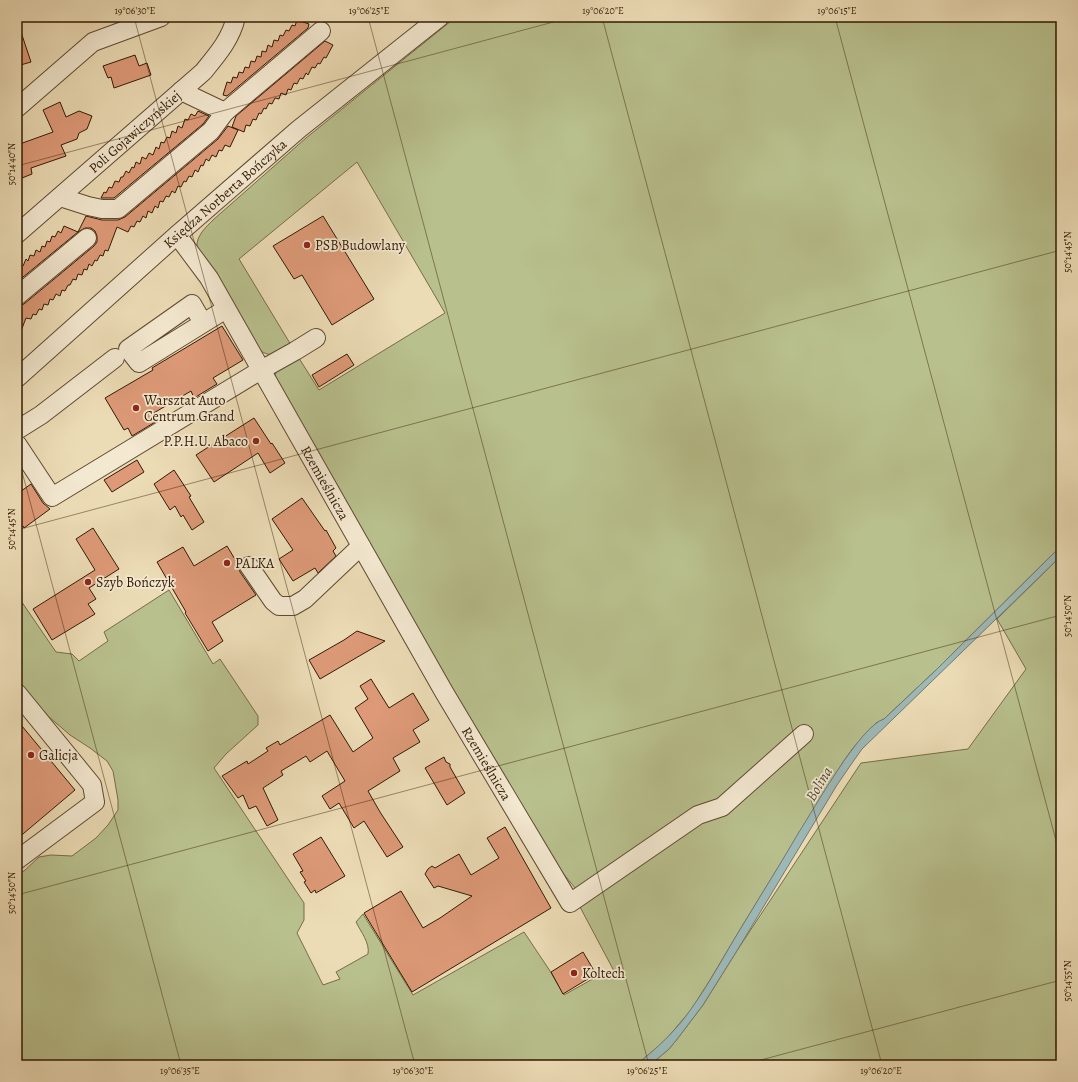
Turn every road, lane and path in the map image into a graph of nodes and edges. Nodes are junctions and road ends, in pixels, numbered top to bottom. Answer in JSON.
{"nodes":[{"id":1,"x":161,"y":17,"type":"edge"},
{"id":2,"x":236,"y":17,"type":"edge"},
{"id":3,"x":440,"y":17,"type":"edge"},
{"id":4,"x":321,"y":31,"type":"dead end"},
{"id":5,"x":181,"y":91,"type":"junction"},
{"id":6,"x":17,"y":108,"type":"edge"},
{"id":7,"x":225,"y":112,"type":"junction"},
{"id":8,"x":60,"y":196,"type":"junction"},
{"id":9,"x":17,"y":234,"type":"edge"},
{"id":10,"x":178,"y":235,"type":"junction"},
{"id":11,"x":87,"y":238,"type":"dead end"},
{"id":12,"x":17,"y":296,"type":"edge"},
{"id":13,"x":226,"y":309,"type":"junction"},
{"id":14,"x":203,"y":323,"type":"dead end"},
{"id":15,"x":316,"y":338,"type":"dead end"},
{"id":16,"x":115,"y":358,"type":"dead end"},
{"id":17,"x":261,"y":370,"type":"junction"},
{"id":18,"x":17,"y":378,"type":"edge"},
{"id":19,"x":17,"y":430,"type":"edge"},
{"id":20,"x":17,"y":444,"type":"edge"},
{"id":21,"x":361,"y":546,"type":"junction"},
{"id":22,"x":249,"y":566,"type":"dead end"},
{"id":23,"x":17,"y":693,"type":"edge"},
{"id":24,"x":804,"y":734,"type":"dead end"},
{"id":25,"x":17,"y":860,"type":"edge"}],
"edges":[{"from":1,"to":6,"type":"street"},
{"from":2,"to":5,"type":"street","name":"Poli Gojawiczyńskiej"},
{"from":3,"to":10,"type":"street","name":"Księdza Norberta Bończyka"},
{"from":4,"to":7,"type":"street"},
{"from":5,"to":7,"type":"street"},
{"from":5,"to":8,"type":"street","name":"Poli Gojawiczyńskiej"},
{"from":7,"to":8,"type":"street"},
{"from":8,"to":9,"type":"street","name":"Poli Gojawiczyńskiej"},
{"from":10,"to":13,"type":"street","name":"Rzemieślnicza"},
{"from":10,"to":18,"type":"street","name":"Księdza Norberta Bończyka"},
{"from":11,"to":12,"type":"street"},
{"from":13,"to":14,"type":"street"},
{"from":13,"to":17,"type":"street","name":"Rzemieślnicza"},
{"from":15,"to":17,"type":"street"},
{"from":16,"to":19,"type":"street"},
{"from":17,"to":20,"type":"street"},
{"from":17,"to":21,"type":"street","name":"Rzemieślnicza"},
{"from":21,"to":22,"type":"street"},
{"from":21,"to":24,"type":"street","name":"Rzemieślnicza"},
{"from":23,"to":25,"type":"street"}]}
